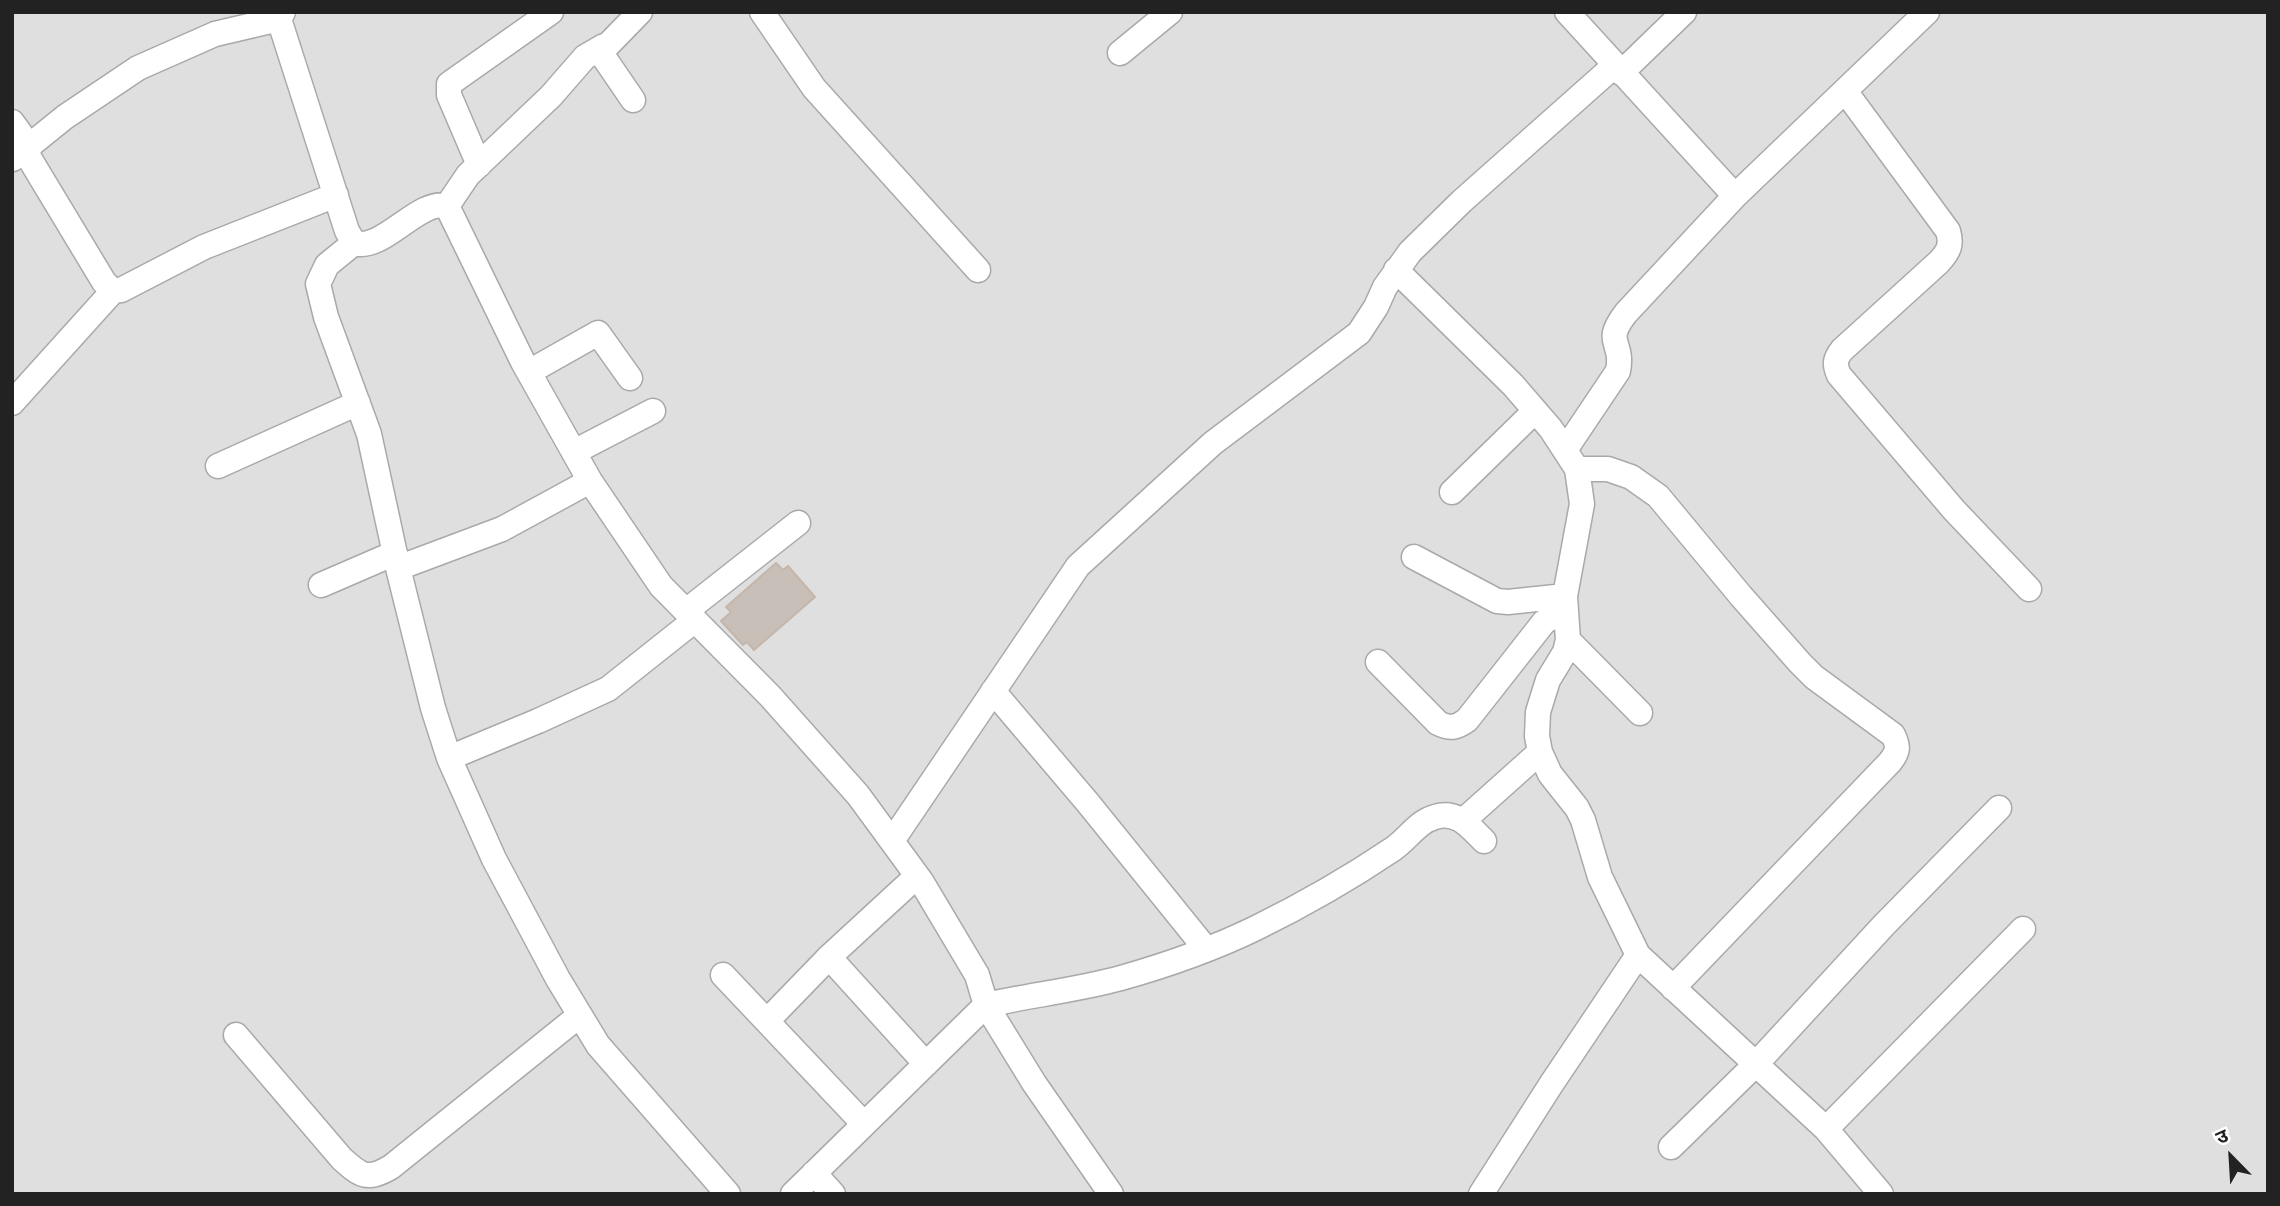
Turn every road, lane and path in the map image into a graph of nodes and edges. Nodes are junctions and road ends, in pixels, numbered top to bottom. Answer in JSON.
{"nodes":[{"id":1,"x":551,"y":12,"type":"edge"},
{"id":2,"x":640,"y":12,"type":"edge"},
{"id":3,"x":762,"y":12,"type":"edge"},
{"id":4,"x":1170,"y":12,"type":"edge"},
{"id":5,"x":1567,"y":12,"type":"edge"},
{"id":6,"x":1684,"y":12,"type":"edge"},
{"id":7,"x":1927,"y":12,"type":"edge"},
{"id":8,"x":281,"y":15,"type":"edge"},
{"id":9,"x":604,"y":46,"type":"junction"},
{"id":10,"x":1120,"y":53,"type":"dead end"},
{"id":11,"x":1618,"y":69,"type":"junction"},
{"id":12,"x":1845,"y":90,"type":"junction"},
{"id":13,"x":633,"y":100,"type":"dead end"},
{"id":14,"x":12,"y":122,"type":"edge"},
{"id":15,"x":23,"y":153,"type":"edge"},
{"id":16,"x":479,"y":165,"type":"junction"},
{"id":17,"x":336,"y":195,"type":"junction"},
{"id":18,"x":1735,"y":196,"type":"junction"},
{"id":19,"x":447,"y":206,"type":"junction"},
{"id":20,"x":354,"y":243,"type":"junction"},
{"id":21,"x":978,"y":270,"type":"dead end"},
{"id":22,"x":1396,"y":270,"type":"junction"},
{"id":23,"x":113,"y":291,"type":"junction"},
{"id":24,"x":529,"y":372,"type":"junction"},
{"id":25,"x":630,"y":378,"type":"dead end"},
{"id":26,"x":12,"y":403,"type":"edge"},
{"id":27,"x":358,"y":403,"type":"junction"},
{"id":28,"x":653,"y":411,"type":"dead end"},
{"id":29,"x":1535,"y":411,"type":"junction"},
{"id":30,"x":574,"y":452,"type":"junction"},
{"id":31,"x":1571,"y":459,"type":"junction"},
{"id":32,"x":218,"y":466,"type":"dead end"},
{"id":33,"x":590,"y":481,"type":"junction"},
{"id":34,"x":1452,"y":492,"type":"dead end"},
{"id":35,"x":798,"y":523,"type":"dead end"},
{"id":36,"x":1414,"y":557,"type":"dead end"},
{"id":37,"x":396,"y":560,"type":"junction"},
{"id":38,"x":321,"y":585,"type":"dead end"},
{"id":39,"x":2029,"y":589,"type":"dead end"},
{"id":40,"x":1565,"y":603,"type":"junction"},
{"id":41,"x":691,"y":616,"type":"junction"},
{"id":42,"x":1568,"y":640,"type":"junction"},
{"id":43,"x":1378,"y":662,"type":"dead end"},
{"id":44,"x":993,"y":691,"type":"junction"},
{"id":45,"x":1640,"y":713,"type":"dead end"},
{"id":46,"x":1540,"y":752,"type":"junction"},
{"id":47,"x":449,"y":758,"type":"junction"},
{"id":48,"x":1999,"y":808,"type":"dead end"},
{"id":49,"x":1464,"y":820,"type":"junction"},
{"id":50,"x":892,"y":841,"type":"junction"},
{"id":51,"x":1483,"y":841,"type":"dead end"},
{"id":52,"x":917,"y":876,"type":"junction"},
{"id":53,"x":2023,"y":929,"type":"dead end"},
{"id":54,"x":1206,"y":949,"type":"junction"},
{"id":55,"x":1638,"y":955,"type":"junction"},
{"id":56,"x":828,"y":957,"type":"junction"},
{"id":57,"x":723,"y":975,"type":"dead end"},
{"id":58,"x":1673,"y":988,"type":"junction"},
{"id":59,"x":986,"y":1005,"type":"junction"},
{"id":60,"x":580,"y":1015,"type":"junction"},
{"id":61,"x":767,"y":1021,"type":"junction"},
{"id":62,"x":236,"y":1035,"type":"dead end"},
{"id":63,"x":926,"y":1064,"type":"junction"},
{"id":64,"x":1756,"y":1065,"type":"junction"},
{"id":65,"x":864,"y":1124,"type":"junction"},
{"id":66,"x":1826,"y":1129,"type":"junction"},
{"id":67,"x":1671,"y":1147,"type":"dead end"},
{"id":68,"x":814,"y":1173,"type":"junction"},
{"id":69,"x":728,"y":1194,"type":"edge"},
{"id":70,"x":793,"y":1194,"type":"edge"},
{"id":71,"x":833,"y":1194,"type":"edge"},
{"id":72,"x":1111,"y":1194,"type":"edge"},
{"id":73,"x":1481,"y":1194,"type":"edge"},
{"id":74,"x":1881,"y":1194,"type":"edge"}],
"edges":[{"from":1,"to":16,"type":"street"},
{"from":2,"to":9,"type":"street"},
{"from":3,"to":21,"type":"street"},
{"from":4,"to":10,"type":"street"},
{"from":5,"to":11,"type":"street"},
{"from":6,"to":11,"type":"street"},
{"from":7,"to":12,"type":"street"},
{"from":8,"to":15,"type":"street"},
{"from":8,"to":17,"type":"street"},
{"from":9,"to":13,"type":"street"},
{"from":9,"to":16,"type":"street"},
{"from":11,"to":18,"type":"street"},
{"from":11,"to":22,"type":"street"},
{"from":12,"to":18,"type":"street"},
{"from":12,"to":39,"type":"street"},
{"from":14,"to":15,"type":"street"},
{"from":15,"to":23,"type":"street"},
{"from":16,"to":19,"type":"street"},
{"from":17,"to":20,"type":"street"},
{"from":17,"to":23,"type":"street"},
{"from":18,"to":31,"type":"street"},
{"from":19,"to":20,"type":"street"},
{"from":19,"to":24,"type":"street"},
{"from":20,"to":27,"type":"street"},
{"from":22,"to":29,"type":"street"},
{"from":22,"to":44,"type":"street"},
{"from":23,"to":26,"type":"street"},
{"from":24,"to":25,"type":"street"},
{"from":24,"to":30,"type":"street"},
{"from":27,"to":32,"type":"street"},
{"from":27,"to":37,"type":"street"},
{"from":28,"to":30,"type":"street"},
{"from":29,"to":31,"type":"street"},
{"from":29,"to":34,"type":"street"},
{"from":30,"to":33,"type":"street"},
{"from":31,"to":40,"type":"street"},
{"from":31,"to":58,"type":"street"},
{"from":33,"to":37,"type":"street"},
{"from":33,"to":41,"type":"street"},
{"from":35,"to":41,"type":"street"},
{"from":36,"to":40,"type":"street"},
{"from":37,"to":38,"type":"street"},
{"from":37,"to":47,"type":"street"},
{"from":40,"to":42,"type":"street"},
{"from":40,"to":43,"type":"street"},
{"from":41,"to":47,"type":"street"},
{"from":41,"to":50,"type":"street"},
{"from":42,"to":45,"type":"street"},
{"from":42,"to":46,"type":"street"},
{"from":44,"to":50,"type":"street"},
{"from":44,"to":54,"type":"street"},
{"from":46,"to":49,"type":"street"},
{"from":46,"to":55,"type":"street"},
{"from":47,"to":60,"type":"street"},
{"from":48,"to":64,"type":"street"},
{"from":49,"to":51,"type":"street"},
{"from":49,"to":54,"type":"street"},
{"from":50,"to":52,"type":"street"},
{"from":52,"to":56,"type":"street"},
{"from":52,"to":59,"type":"street"},
{"from":53,"to":66,"type":"street"},
{"from":54,"to":59,"type":"street"},
{"from":55,"to":58,"type":"street"},
{"from":55,"to":73,"type":"street"},
{"from":56,"to":61,"type":"street"},
{"from":56,"to":63,"type":"street"},
{"from":57,"to":61,"type":"street"},
{"from":58,"to":64,"type":"street"},
{"from":59,"to":63,"type":"street"},
{"from":59,"to":72,"type":"street"},
{"from":60,"to":62,"type":"street"},
{"from":60,"to":69,"type":"street"},
{"from":61,"to":65,"type":"street"},
{"from":63,"to":65,"type":"street"},
{"from":64,"to":66,"type":"street"},
{"from":64,"to":67,"type":"street"},
{"from":65,"to":68,"type":"street"},
{"from":66,"to":74,"type":"street"},
{"from":68,"to":70,"type":"street"},
{"from":68,"to":71,"type":"street"}]}
